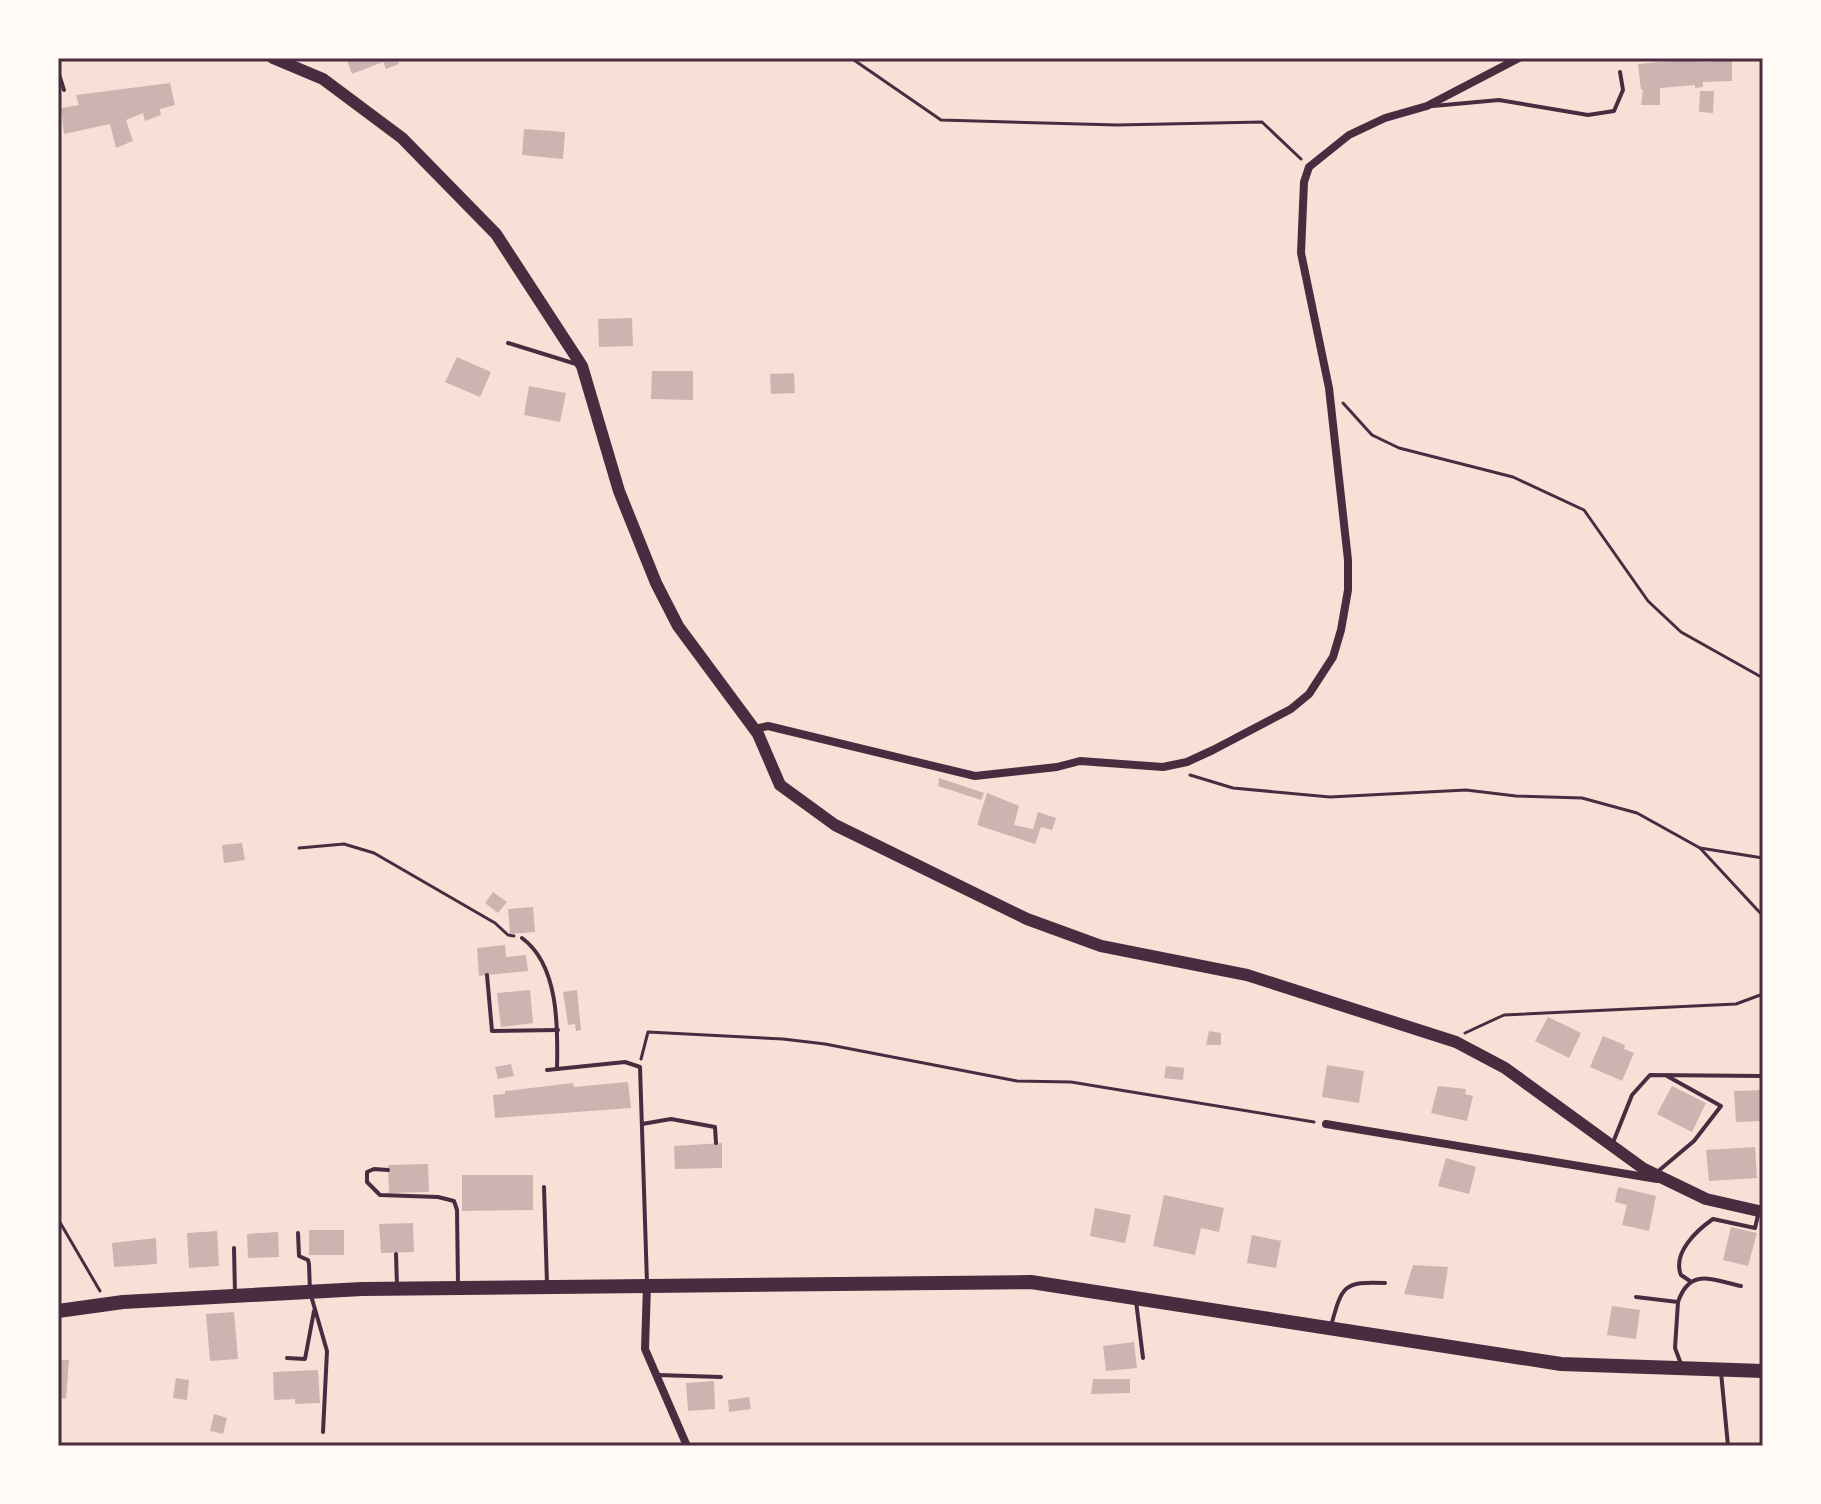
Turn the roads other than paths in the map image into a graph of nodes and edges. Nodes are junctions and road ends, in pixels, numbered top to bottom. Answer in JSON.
{"nodes":[{"id":1,"x":273,"y":58,"type":"edge"},
{"id":2,"x":1519,"y":58,"type":"edge"},
{"id":3,"x":58,"y":71,"type":"edge"},
{"id":4,"x":1620,"y":72,"type":"dead end"},
{"id":5,"x":64,"y":90,"type":"dead end"},
{"id":6,"x":1427,"y":106,"type":"junction"},
{"id":7,"x":508,"y":343,"type":"dead end"},
{"id":8,"x":582,"y":366,"type":"junction"},
{"id":9,"x":755,"y":729,"type":"junction"},
{"id":10,"x":522,"y":938,"type":"road end"},
{"id":11,"x":487,"y":975,"type":"dead end"},
{"id":12,"x":558,"y":1030,"type":"junction"},
{"id":13,"x":557,"y":1069,"type":"junction"},
{"id":14,"x":547,"y":1070,"type":"dead end"},
{"id":15,"x":1665,"y":1075,"type":"junction"},
{"id":16,"x":1763,"y":1076,"type":"edge"},
{"id":17,"x":642,"y":1124,"type":"junction"},
{"id":18,"x":1326,"y":1124,"type":"road end"},
{"id":19,"x":716,"y":1143,"type":"dead end"},
{"id":20,"x":1612,"y":1147,"type":"junction"},
{"id":21,"x":388,"y":1170,"type":"dead end"},
{"id":22,"x":1654,"y":1174,"type":"junction"},
{"id":23,"x":1670,"y":1181,"type":"junction"},
{"id":24,"x":544,"y":1187,"type":"dead end"},
{"id":25,"x":1761,"y":1212,"type":"edge"},
{"id":26,"x":298,"y":1233,"type":"dead end"},
{"id":27,"x":234,"y":1248,"type":"dead end"},
{"id":28,"x":396,"y":1254,"type":"dead end"},
{"id":29,"x":1690,"y":1281,"type":"junction"},
{"id":30,"x":1385,"y":1283,"type":"dead end"},
{"id":31,"x":647,"y":1285,"type":"junction"},
{"id":32,"x":547,"y":1286,"type":"junction"},
{"id":33,"x":1741,"y":1286,"type":"dead end"},
{"id":34,"x":458,"y":1287,"type":"junction"},
{"id":35,"x":397,"y":1288,"type":"junction"},
{"id":36,"x":310,"y":1292,"type":"junction"},
{"id":37,"x":235,"y":1296,"type":"junction"},
{"id":38,"x":1636,"y":1297,"type":"dead end"},
{"id":39,"x":1136,"y":1299,"type":"junction"},
{"id":40,"x":1678,"y":1302,"type":"junction"},
{"id":41,"x":315,"y":1309,"type":"junction"},
{"id":42,"x":58,"y":1311,"type":"edge"},
{"id":43,"x":1330,"y":1329,"type":"junction"},
{"id":44,"x":287,"y":1358,"type":"dead end"},
{"id":45,"x":1143,"y":1358,"type":"dead end"},
{"id":46,"x":1683,"y":1370,"type":"junction"},
{"id":47,"x":1721,"y":1370,"type":"junction"},
{"id":48,"x":1763,"y":1371,"type":"edge"},
{"id":49,"x":656,"y":1375,"type":"junction"},
{"id":50,"x":721,"y":1377,"type":"dead end"},
{"id":51,"x":323,"y":1432,"type":"dead end"},
{"id":52,"x":687,"y":1446,"type":"edge"},
{"id":53,"x":1728,"y":1446,"type":"edge"}],
"edges":[{"from":1,"to":8,"type":"main road"},
{"from":2,"to":6,"type":"street"},
{"from":3,"to":5,"type":"lane"},
{"from":4,"to":6,"type":"lane"},
{"from":6,"to":9,"type":"street"},
{"from":7,"to":8,"type":"lane"},
{"from":8,"to":9,"type":"main road"},
{"from":9,"to":20,"type":"main road"},
{"from":10,"to":12,"type":"lane"},
{"from":11,"to":12,"type":"lane"},
{"from":12,"to":13,"type":"lane"},
{"from":13,"to":14,"type":"lane"},
{"from":13,"to":17,"type":"lane"},
{"from":15,"to":16,"type":"lane"},
{"from":15,"to":20,"type":"lane"},
{"from":15,"to":22,"type":"lane"},
{"from":17,"to":19,"type":"lane"},
{"from":17,"to":31,"type":"lane"},
{"from":18,"to":23,"type":"street"},
{"from":20,"to":22,"type":"main road"},
{"from":21,"to":34,"type":"lane"},
{"from":22,"to":23,"type":"main road"},
{"from":23,"to":25,"type":"main road"},
{"from":24,"to":32,"type":"lane"},
{"from":25,"to":29,"type":"lane"},
{"from":26,"to":36,"type":"lane"},
{"from":27,"to":37,"type":"lane"},
{"from":28,"to":35,"type":"lane"},
{"from":29,"to":33,"type":"lane"},
{"from":29,"to":40,"type":"lane"},
{"from":30,"to":43,"type":"lane"},
{"from":31,"to":32,"type":"main road"},
{"from":31,"to":39,"type":"main road"},
{"from":31,"to":49,"type":"street"},
{"from":32,"to":34,"type":"main road"},
{"from":34,"to":35,"type":"main road"},
{"from":35,"to":36,"type":"main road"},
{"from":36,"to":37,"type":"main road"},
{"from":36,"to":41,"type":"lane"},
{"from":37,"to":42,"type":"main road"},
{"from":38,"to":40,"type":"lane"},
{"from":39,"to":43,"type":"main road"},
{"from":39,"to":45,"type":"lane"},
{"from":40,"to":46,"type":"lane"},
{"from":41,"to":44,"type":"lane"},
{"from":41,"to":51,"type":"lane"},
{"from":43,"to":46,"type":"main road"},
{"from":46,"to":47,"type":"main road"},
{"from":47,"to":48,"type":"main road"},
{"from":47,"to":53,"type":"lane"},
{"from":49,"to":50,"type":"lane"},
{"from":49,"to":52,"type":"street"}]}
